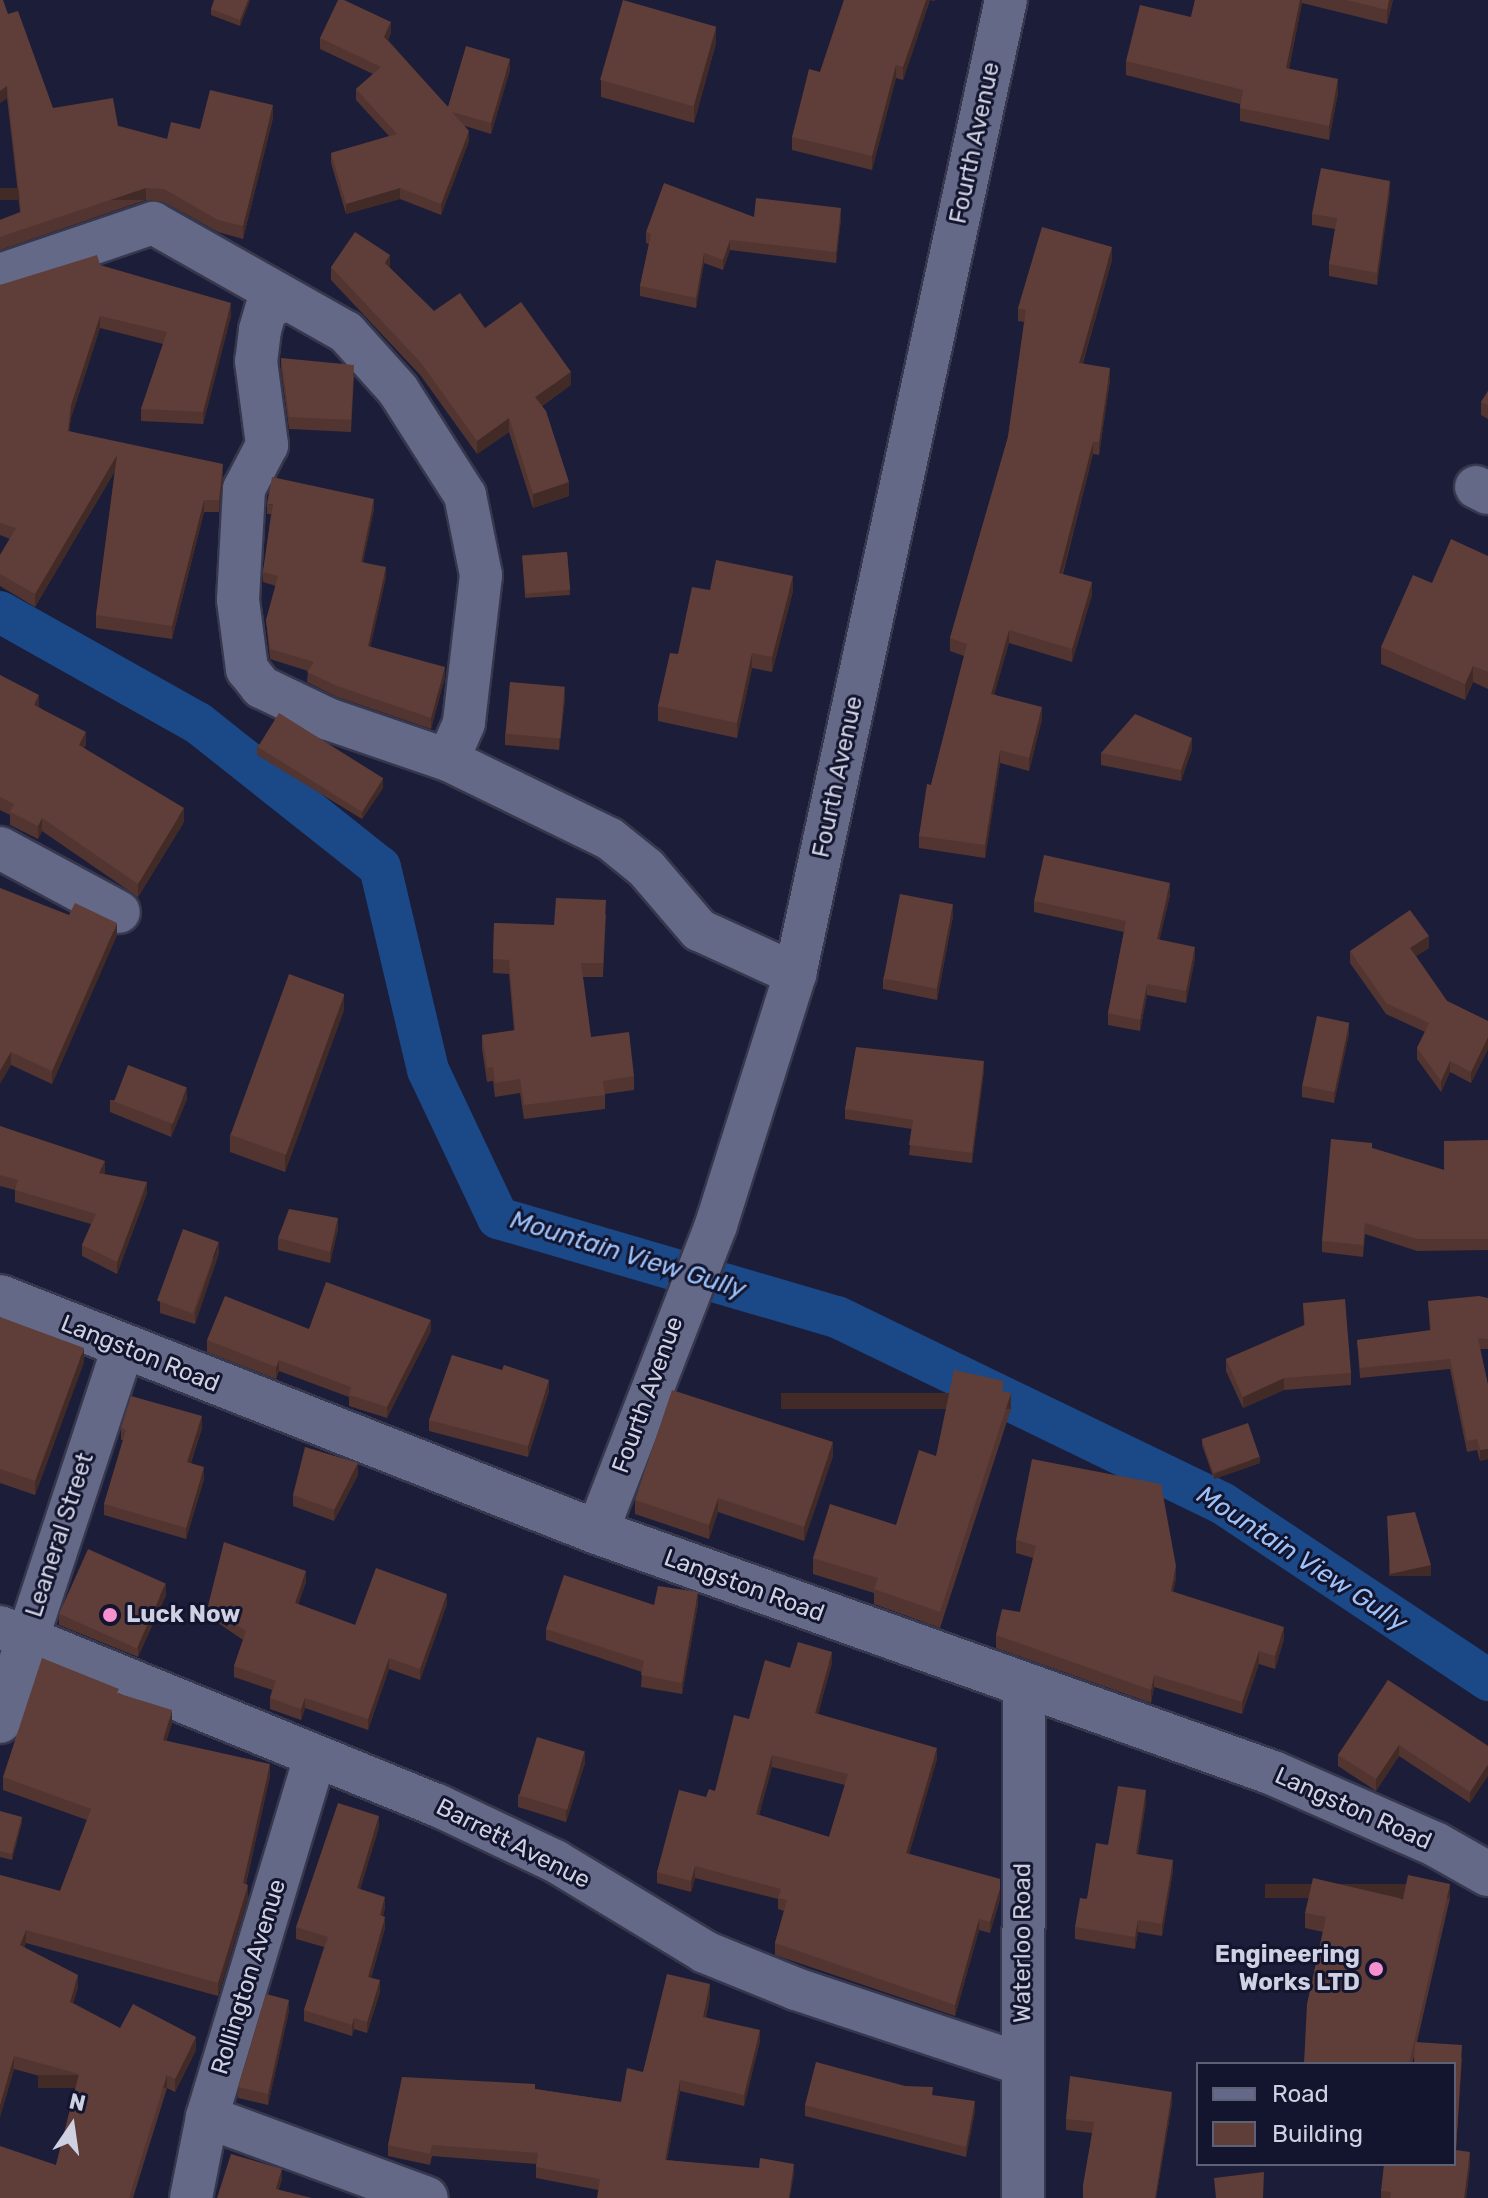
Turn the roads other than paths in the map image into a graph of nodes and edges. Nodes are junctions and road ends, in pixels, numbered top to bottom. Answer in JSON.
{"nodes":[{"id":1,"x":1006,"y":0,"type":"edge"},
{"id":2,"x":0,"y":275,"type":"edge"},
{"id":3,"x":286,"y":299,"type":"junction"},
{"id":4,"x":448,"y":760,"type":"junction"},
{"id":5,"x":0,"y":848,"type":"edge"},
{"id":6,"x":119,"y":912,"type":"dead end"},
{"id":7,"x":795,"y":974,"type":"junction"},
{"id":8,"x":0,"y":1297,"type":"edge"},
{"id":9,"x":123,"y":1348,"type":"junction"},
{"id":10,"x":597,"y":1532,"type":"junction"},
{"id":11,"x":13,"y":1632,"type":"edge"},
{"id":12,"x":1024,"y":1688,"type":"junction"},
{"id":13,"x":0,"y":1722,"type":"edge"},
{"id":14,"x":315,"y":1757,"type":"junction"},
{"id":15,"x":1488,"y":1874,"type":"edge"},
{"id":16,"x":1022,"y":2064,"type":"junction"},
{"id":17,"x":207,"y":2117,"type":"junction"},
{"id":18,"x":191,"y":2198,"type":"edge"},
{"id":19,"x":427,"y":2198,"type":"edge"},
{"id":20,"x":1023,"y":2198,"type":"edge"}],
"edges":[{"from":1,"to":7,"type":"street","name":"Fourth Avenue"},
{"from":2,"to":3,"type":"street"},
{"from":3,"to":4,"type":"street"},
{"from":3,"to":4,"type":"street"},
{"from":4,"to":7,"type":"street"},
{"from":5,"to":6,"type":"street"},
{"from":7,"to":10,"type":"street","name":"Fourth Avenue"},
{"from":8,"to":9,"type":"street","name":"Langston Road"},
{"from":9,"to":10,"type":"street","name":"Langston Road"},
{"from":9,"to":11,"type":"street","name":"Leaneral Street"},
{"from":10,"to":12,"type":"street","name":"Langston Road"},
{"from":11,"to":13,"type":"street","name":"Leaneral Street"},
{"from":11,"to":14,"type":"street","name":"Barrett Avenue"},
{"from":12,"to":15,"type":"street","name":"Langston Road"},
{"from":12,"to":16,"type":"street","name":"Waterloo Road"},
{"from":14,"to":16,"type":"street","name":"Barrett Avenue"},
{"from":14,"to":17,"type":"street","name":"Rollington Avenue"},
{"from":16,"to":20,"type":"street","name":"Waterloo Road"},
{"from":17,"to":18,"type":"street","name":"Rollington Avenue"},
{"from":17,"to":19,"type":"street"}]}
